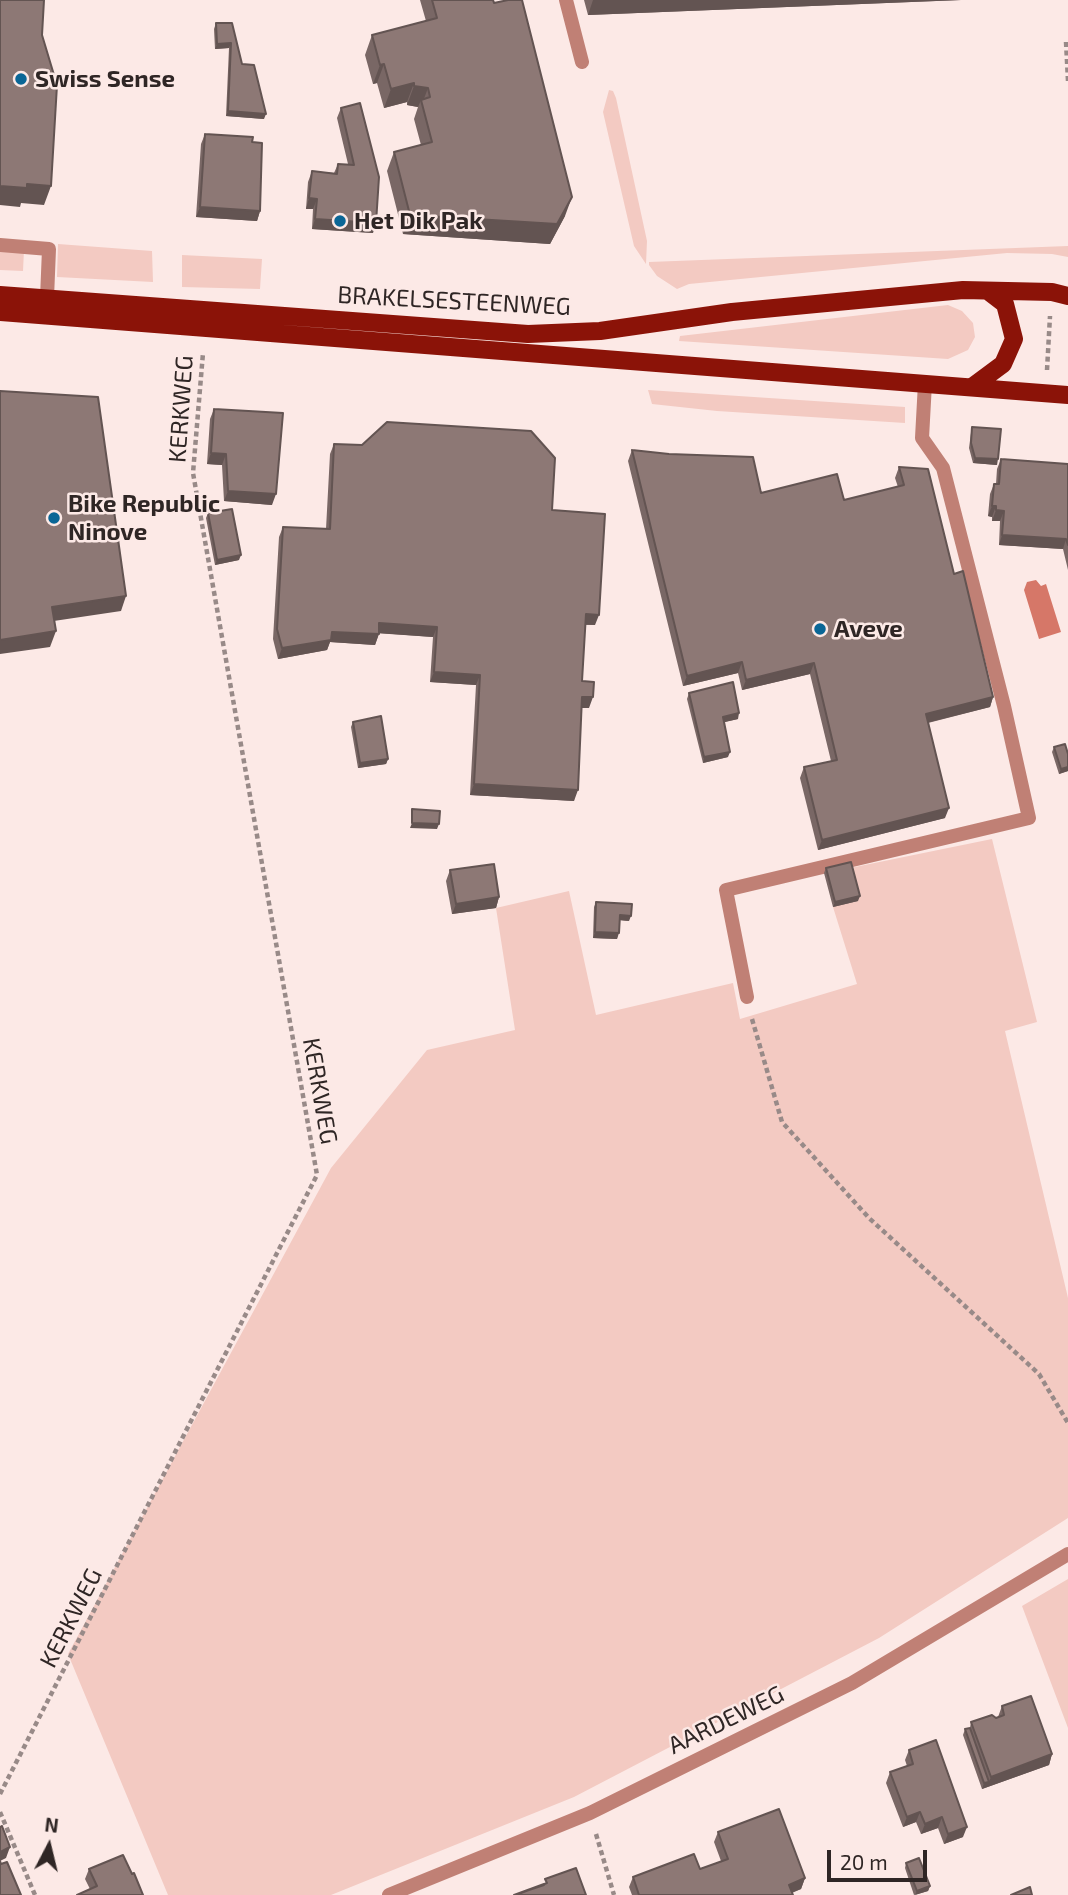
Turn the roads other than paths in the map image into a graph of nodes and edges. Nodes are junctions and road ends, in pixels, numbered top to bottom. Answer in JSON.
{"nodes":[{"id":1,"x":566,"y":0,"type":"edge"},
{"id":2,"x":582,"y":62,"type":"dead end"},
{"id":3,"x":0,"y":245,"type":"edge"},
{"id":4,"x":988,"y":291,"type":"junction"},
{"id":5,"x":1060,"y":294,"type":"edge"},
{"id":6,"x":0,"y":295,"type":"edge"},
{"id":7,"x":47,"y":298,"type":"junction"},
{"id":8,"x":0,"y":312,"type":"edge"},
{"id":9,"x":925,"y":383,"type":"junction"},
{"id":10,"x":972,"y":387,"type":"junction"},
{"id":11,"x":1068,"y":395,"type":"edge"},
{"id":12,"x":747,"y":997,"type":"road end"},
{"id":13,"x":1068,"y":1555,"type":"edge"},
{"id":14,"x":389,"y":1895,"type":"edge"}],
"edges":[{"from":1,"to":2,"type":"street"},
{"from":3,"to":7,"type":"street"},
{"from":4,"to":5,"type":"main road","name":"BRAKELSESTEENWEG"},
{"from":4,"to":7,"type":"main road","name":"BRAKELSESTEENWEG"},
{"from":4,"to":10,"type":"main road"},
{"from":6,"to":7,"type":"main road","name":"BRAKELSESTEENWEG"},
{"from":8,"to":9,"type":"main road","name":"BRAKELSESTEENWEG"},
{"from":9,"to":10,"type":"main road","name":"BRAKELSESTEENWEG"},
{"from":9,"to":12,"type":"street"},
{"from":10,"to":11,"type":"main road","name":"BRAKELSESTEENWEG"},
{"from":13,"to":14,"type":"street","name":"AARDEWEG"}]}
